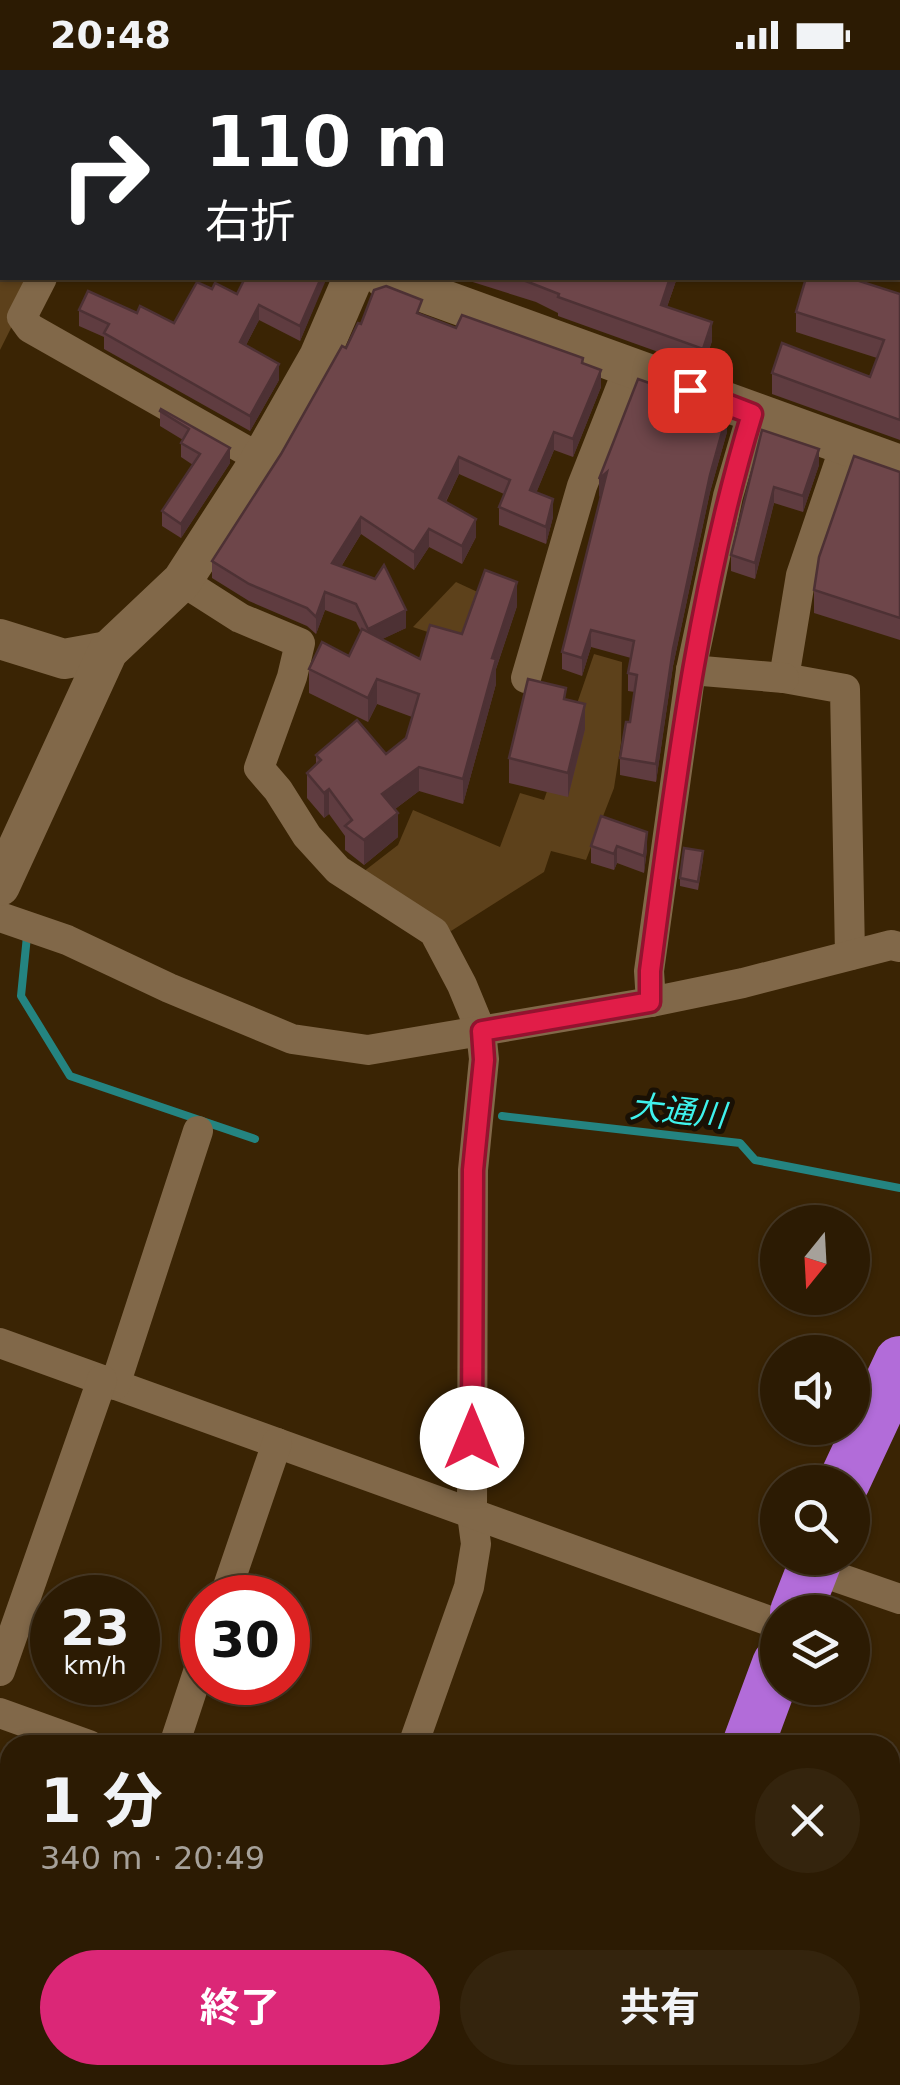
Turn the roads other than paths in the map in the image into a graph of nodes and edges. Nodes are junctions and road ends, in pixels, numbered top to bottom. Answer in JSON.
{"nodes":[{"id":1,"x":41,"y":280,"type":"edge"},
{"id":2,"x":352,"y":280,"type":"edge"},
{"id":3,"x":389,"y":280,"type":"edge"},
{"id":4,"x":628,"y":367,"type":"junction"},
{"id":5,"x":752,"y":414,"type":"junction"},
{"id":6,"x":845,"y":446,"type":"junction"},
{"id":7,"x":261,"y":459,"type":"junction"},
{"id":8,"x":900,"y":465,"type":"edge"},
{"id":9,"x":182,"y":581,"type":"junction"},
{"id":10,"x":0,"y":640,"type":"edge"},
{"id":11,"x":108,"y":651,"type":"junction"},
{"id":12,"x":691,"y":670,"type":"junction"},
{"id":13,"x":526,"y":678,"type":"edge"},
{"id":14,"x":784,"y":678,"type":"junction"},
{"id":15,"x":0,"y":886,"type":"edge"},
{"id":16,"x":0,"y":917,"type":"edge"},
{"id":17,"x":900,"y":946,"type":"edge"},
{"id":18,"x":850,"y":956,"type":"junction"},
{"id":19,"x":650,"y":1002,"type":"junction"},
{"id":20,"x":482,"y":1031,"type":"junction"},
{"id":21,"x":198,"y":1132,"type":"dead end"},
{"id":22,"x":0,"y":1343,"type":"edge"},
{"id":23,"x":109,"y":1383,"type":"junction"},
{"id":24,"x":893,"y":1390,"type":"edge"},
{"id":25,"x":276,"y":1443,"type":"junction"},
{"id":26,"x":853,"y":1465,"type":"edge"},
{"id":27,"x":472,"y":1514,"type":"junction"},
{"id":28,"x":232,"y":1575,"type":"edge"},
{"id":29,"x":809,"y":1580,"type":"edge"},
{"id":30,"x":900,"y":1598,"type":"edge"},
{"id":31,"x":760,"y":1618,"type":"edge"},
{"id":32,"x":0,"y":1671,"type":"edge"},
{"id":33,"x":187,"y":1705,"type":"edge"},
{"id":34,"x":763,"y":1705,"type":"edge"},
{"id":35,"x":0,"y":1714,"type":"edge"},
{"id":36,"x":60,"y":1735,"type":"edge"},
{"id":37,"x":177,"y":1735,"type":"edge"},
{"id":38,"x":417,"y":1735,"type":"edge"},
{"id":39,"x":752,"y":1735,"type":"edge"}],
"edges":[{"from":1,"to":7,"type":"street"},
{"from":2,"to":7,"type":"street"},
{"from":3,"to":4,"type":"street"},
{"from":4,"to":5,"type":"street"},
{"from":4,"to":13,"type":"street"},
{"from":5,"to":6,"type":"street"},
{"from":5,"to":12,"type":"street"},
{"from":6,"to":8,"type":"street"},
{"from":6,"to":14,"type":"street"},
{"from":7,"to":9,"type":"street"},
{"from":9,"to":11,"type":"street"},
{"from":9,"to":20,"type":"street"},
{"from":10,"to":11,"type":"street"},
{"from":11,"to":15,"type":"street"},
{"from":12,"to":14,"type":"street"},
{"from":12,"to":19,"type":"street"},
{"from":14,"to":18,"type":"street"},
{"from":16,"to":20,"type":"street"},
{"from":17,"to":18,"type":"street"},
{"from":18,"to":19,"type":"street"},
{"from":19,"to":20,"type":"street"},
{"from":20,"to":27,"type":"street"},
{"from":21,"to":23,"type":"street"},
{"from":22,"to":23,"type":"street"},
{"from":23,"to":25,"type":"street"},
{"from":23,"to":32,"type":"street"},
{"from":24,"to":26,"type":"highway"},
{"from":25,"to":27,"type":"street"},
{"from":25,"to":28,"type":"street"},
{"from":27,"to":31,"type":"street"},
{"from":27,"to":38,"type":"street"},
{"from":29,"to":30,"type":"street"},
{"from":33,"to":37,"type":"street"},
{"from":34,"to":39,"type":"highway"},
{"from":35,"to":36,"type":"street"}]}
